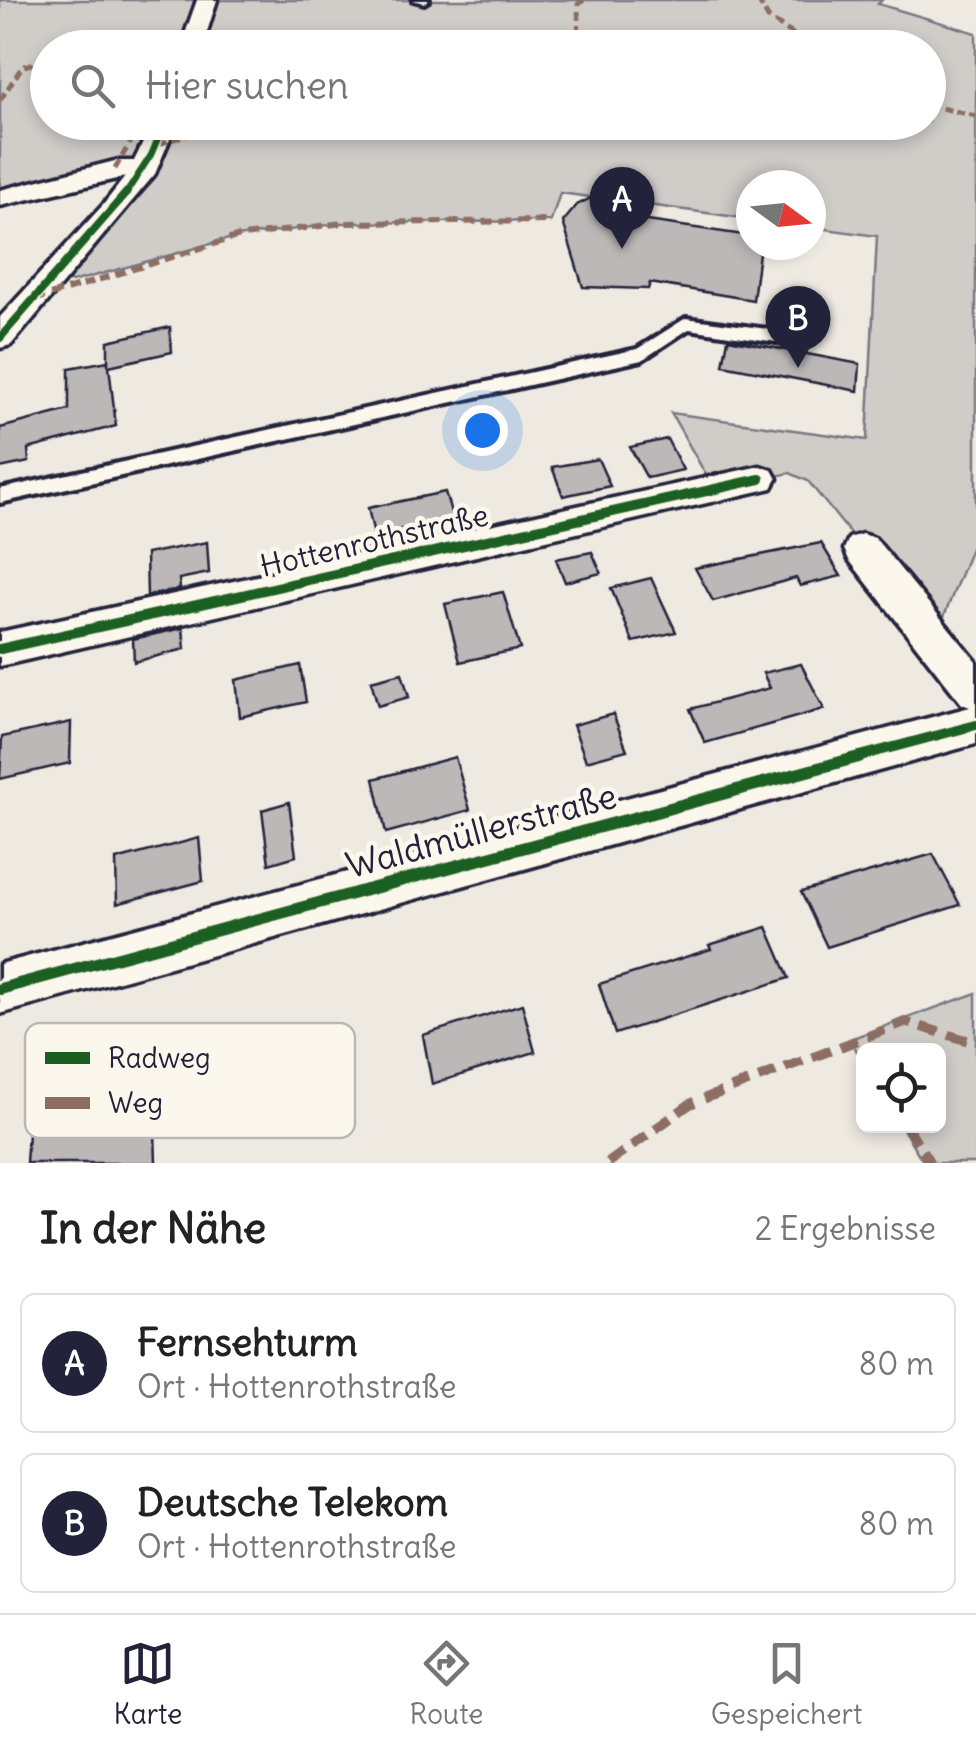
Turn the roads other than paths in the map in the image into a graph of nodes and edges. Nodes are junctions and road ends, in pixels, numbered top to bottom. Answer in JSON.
{"nodes":[{"id":1,"x":207,"y":0,"type":"edge"},
{"id":2,"x":196,"y":30,"type":"edge"},
{"id":3,"x":157,"y":140,"type":"edge"},
{"id":4,"x":146,"y":169,"type":"junction"},
{"id":5,"x":0,"y":198,"type":"edge"},
{"id":6,"x":0,"y":338,"type":"edge"},
{"id":7,"x":804,"y":340,"type":"dead end"},
{"id":8,"x":760,"y":479,"type":"dead end"},
{"id":9,"x":0,"y":496,"type":"edge"},
{"id":10,"x":862,"y":549,"type":"dead end"},
{"id":11,"x":0,"y":649,"type":"edge"},
{"id":12,"x":976,"y":691,"type":"edge"},
{"id":13,"x":976,"y":724,"type":"edge"},
{"id":14,"x":0,"y":989,"type":"edge"}],
"edges":[{"from":1,"to":2,"type":"street"},
{"from":3,"to":4,"type":"street"},
{"from":4,"to":5,"type":"street"},
{"from":4,"to":6,"type":"street"},
{"from":7,"to":9,"type":"lane"},
{"from":8,"to":11,"type":"street","name":"Hottenrothstraße"},
{"from":10,"to":12,"type":"street"},
{"from":13,"to":14,"type":"street","name":"Waldmüllerstraße"}]}
